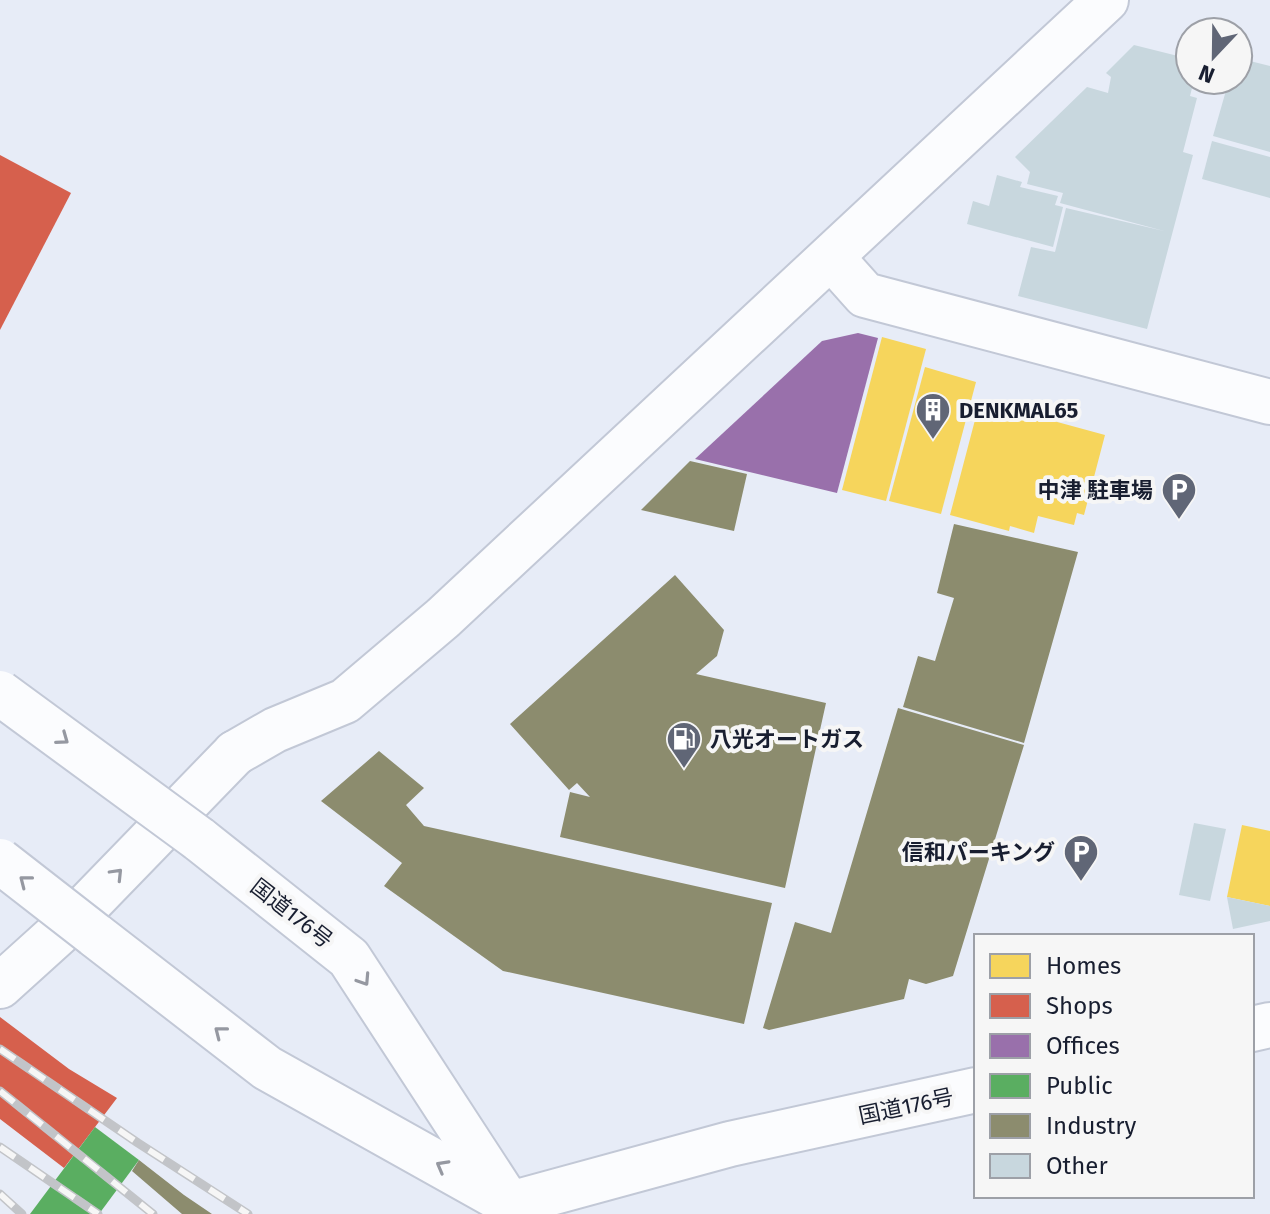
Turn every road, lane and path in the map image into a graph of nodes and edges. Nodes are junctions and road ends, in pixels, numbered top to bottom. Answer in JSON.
{"nodes":[{"id":1,"x":1106,"y":0,"type":"edge"},
{"id":2,"x":832,"y":258,"type":"junction"},
{"id":3,"x":1270,"y":402,"type":"edge"},
{"id":4,"x":0,"y":693,"type":"edge"},
{"id":5,"x":0,"y":861,"type":"edge"},
{"id":6,"x":0,"y":986,"type":"edge"},
{"id":7,"x":974,"y":1090,"type":"edge"},
{"id":8,"x":516,"y":1209,"type":"edge"}],
"edges":[{"from":1,"to":2,"type":"main road"},
{"from":2,"to":3,"type":"main road"},
{"from":6,"to":2,"type":"main road","one_way":true},
{"from":4,"to":8,"type":"main road","name":"国道176号","one_way":true,"bridge":true},
{"from":8,"to":5,"type":"main road","one_way":true,"bridge":true},
{"from":7,"to":8,"type":"main road","name":"国道176号"}]}
